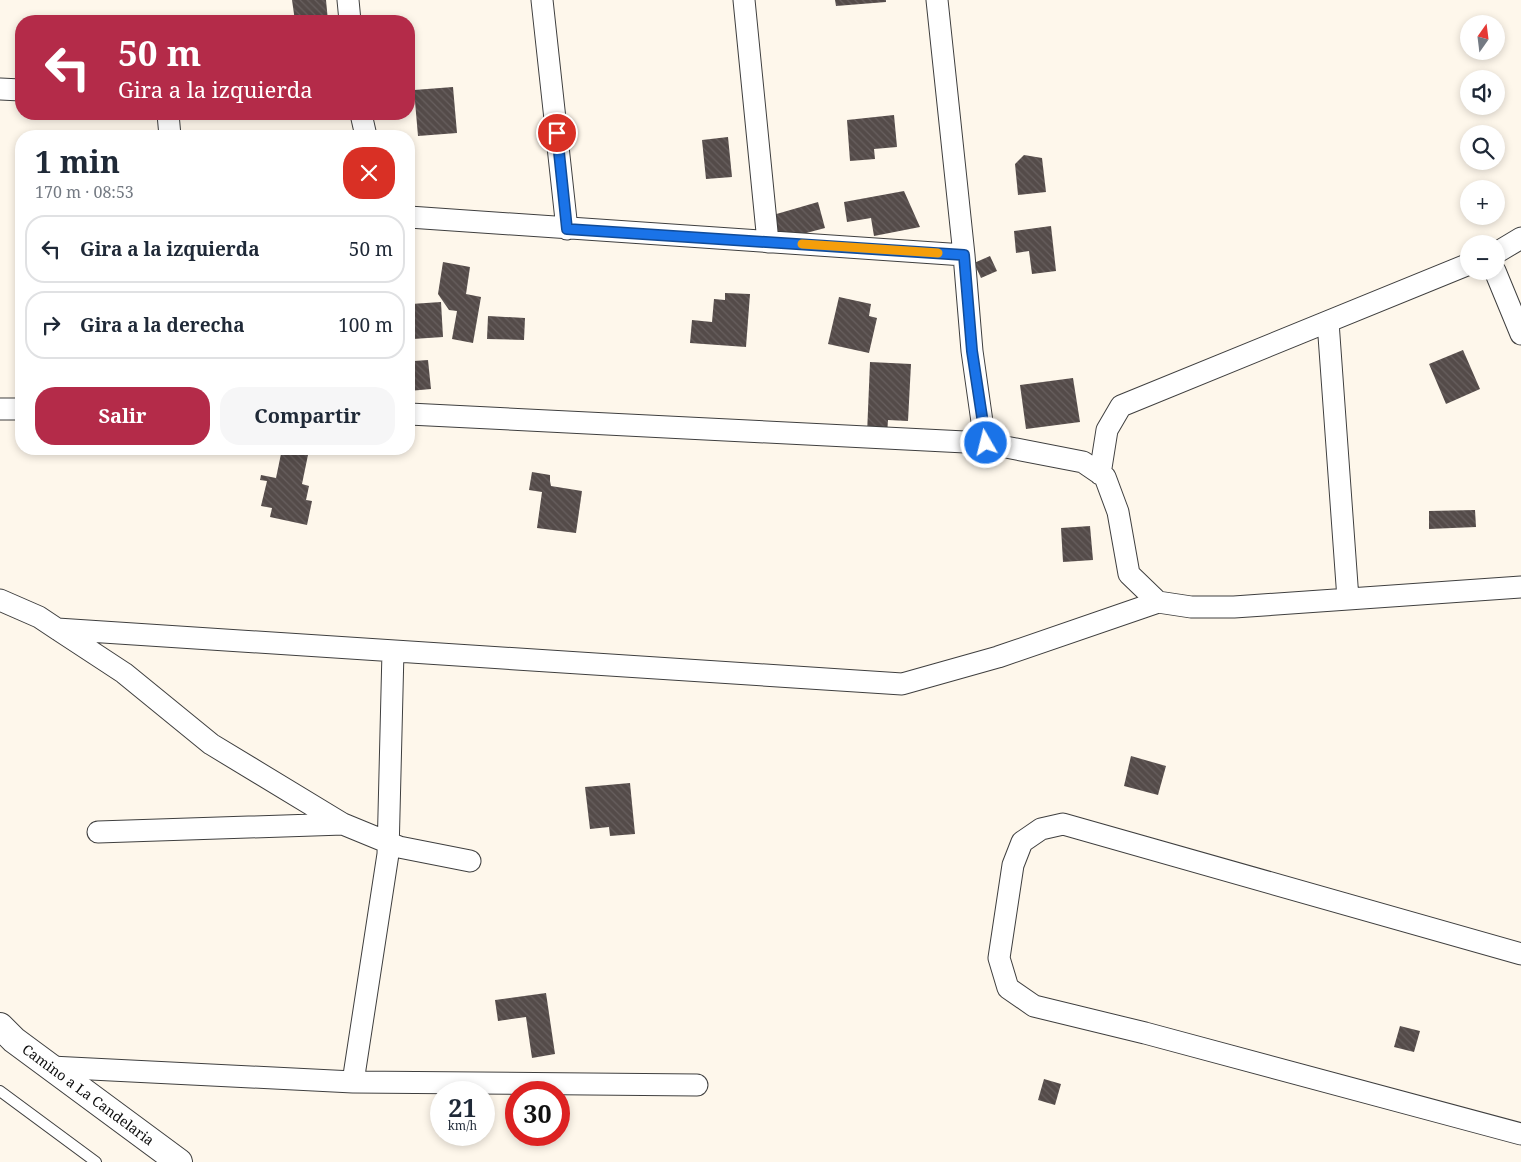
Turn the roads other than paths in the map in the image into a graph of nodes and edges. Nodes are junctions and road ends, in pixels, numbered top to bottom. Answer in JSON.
{"nodes":[{"id":1,"x":348,"y":0,"type":"edge"},
{"id":2,"x":542,"y":0,"type":"edge"},
{"id":3,"x":744,"y":0,"type":"edge"},
{"id":4,"x":937,"y":0,"type":"edge"},
{"id":5,"x":349,"y":15,"type":"edge"},
{"id":6,"x":0,"y":89,"type":"edge"},
{"id":7,"x":15,"y":90,"type":"edge"},
{"id":8,"x":415,"y":217,"type":"edge"},
{"id":9,"x":567,"y":229,"type":"junction"},
{"id":10,"x":1521,"y":238,"type":"edge"},
{"id":11,"x":768,"y":242,"type":"junction"},
{"id":12,"x":1505,"y":248,"type":"edge"},
{"id":13,"x":964,"y":255,"type":"junction"},
{"id":14,"x":1460,"y":268,"type":"edge"},
{"id":15,"x":1499,"y":280,"type":"edge"},
{"id":16,"x":1328,"y":322,"type":"junction"},
{"id":17,"x":1521,"y":334,"type":"edge"},
{"id":18,"x":0,"y":409,"type":"edge"},
{"id":19,"x":15,"y":409,"type":"edge"},
{"id":20,"x":415,"y":414,"type":"edge"},
{"id":21,"x":986,"y":443,"type":"junction"},
{"id":22,"x":1100,"y":474,"type":"junction"},
{"id":23,"x":1521,"y":587,"type":"edge"},
{"id":24,"x":1348,"y":599,"type":"junction"},
{"id":25,"x":0,"y":600,"type":"edge"},
{"id":26,"x":1158,"y":602,"type":"junction"},
{"id":27,"x":57,"y":629,"type":"junction"},
{"id":28,"x":393,"y":651,"type":"junction"},
{"id":29,"x":343,"y":824,"type":"junction"},
{"id":30,"x":98,"y":832,"type":"dead end"},
{"id":31,"x":388,"y":843,"type":"junction"},
{"id":32,"x":470,"y":861,"type":"dead end"},
{"id":33,"x":1521,"y":954,"type":"edge"},
{"id":34,"x":0,"y":1026,"type":"edge"},
{"id":35,"x":51,"y":1067,"type":"junction"},
{"id":36,"x":353,"y":1082,"type":"junction"},
{"id":37,"x":697,"y":1085,"type":"dead end"},
{"id":38,"x":0,"y":1091,"type":"edge"},
{"id":39,"x":0,"y":1099,"type":"edge"},
{"id":40,"x":11,"y":1099,"type":"junction"},
{"id":41,"x":1521,"y":1134,"type":"edge"},
{"id":42,"x":96,"y":1162,"type":"edge"},
{"id":43,"x":179,"y":1162,"type":"edge"}],
"edges":[{"from":1,"to":5,"type":"street"},
{"from":2,"to":9,"type":"street"},
{"from":3,"to":11,"type":"street"},
{"from":4,"to":13,"type":"street"},
{"from":6,"to":7,"type":"street"},
{"from":8,"to":9,"type":"street"},
{"from":9,"to":11,"type":"street"},
{"from":10,"to":12,"type":"street"},
{"from":11,"to":13,"type":"street"},
{"from":13,"to":21,"type":"street"},
{"from":14,"to":16,"type":"street"},
{"from":15,"to":17,"type":"street"},
{"from":16,"to":22,"type":"street"},
{"from":16,"to":24,"type":"street"},
{"from":18,"to":19,"type":"street"},
{"from":20,"to":21,"type":"street"},
{"from":21,"to":22,"type":"street"},
{"from":22,"to":26,"type":"street"},
{"from":23,"to":24,"type":"street"},
{"from":24,"to":26,"type":"street"},
{"from":25,"to":27,"type":"street"},
{"from":26,"to":28,"type":"street"},
{"from":27,"to":28,"type":"street"},
{"from":27,"to":29,"type":"street"},
{"from":28,"to":31,"type":"street"},
{"from":29,"to":30,"type":"street"},
{"from":29,"to":31,"type":"street"},
{"from":31,"to":32,"type":"street"},
{"from":31,"to":36,"type":"street"},
{"from":33,"to":41,"type":"street"},
{"from":34,"to":35,"type":"street","name":"Camino a La Candelaria"},
{"from":35,"to":36,"type":"street"},
{"from":35,"to":43,"type":"street","name":"Camino a La Candelaria"},
{"from":36,"to":37,"type":"street"},
{"from":38,"to":40,"type":"lane"},
{"from":39,"to":40,"type":"lane"},
{"from":40,"to":42,"type":"lane"}]}
